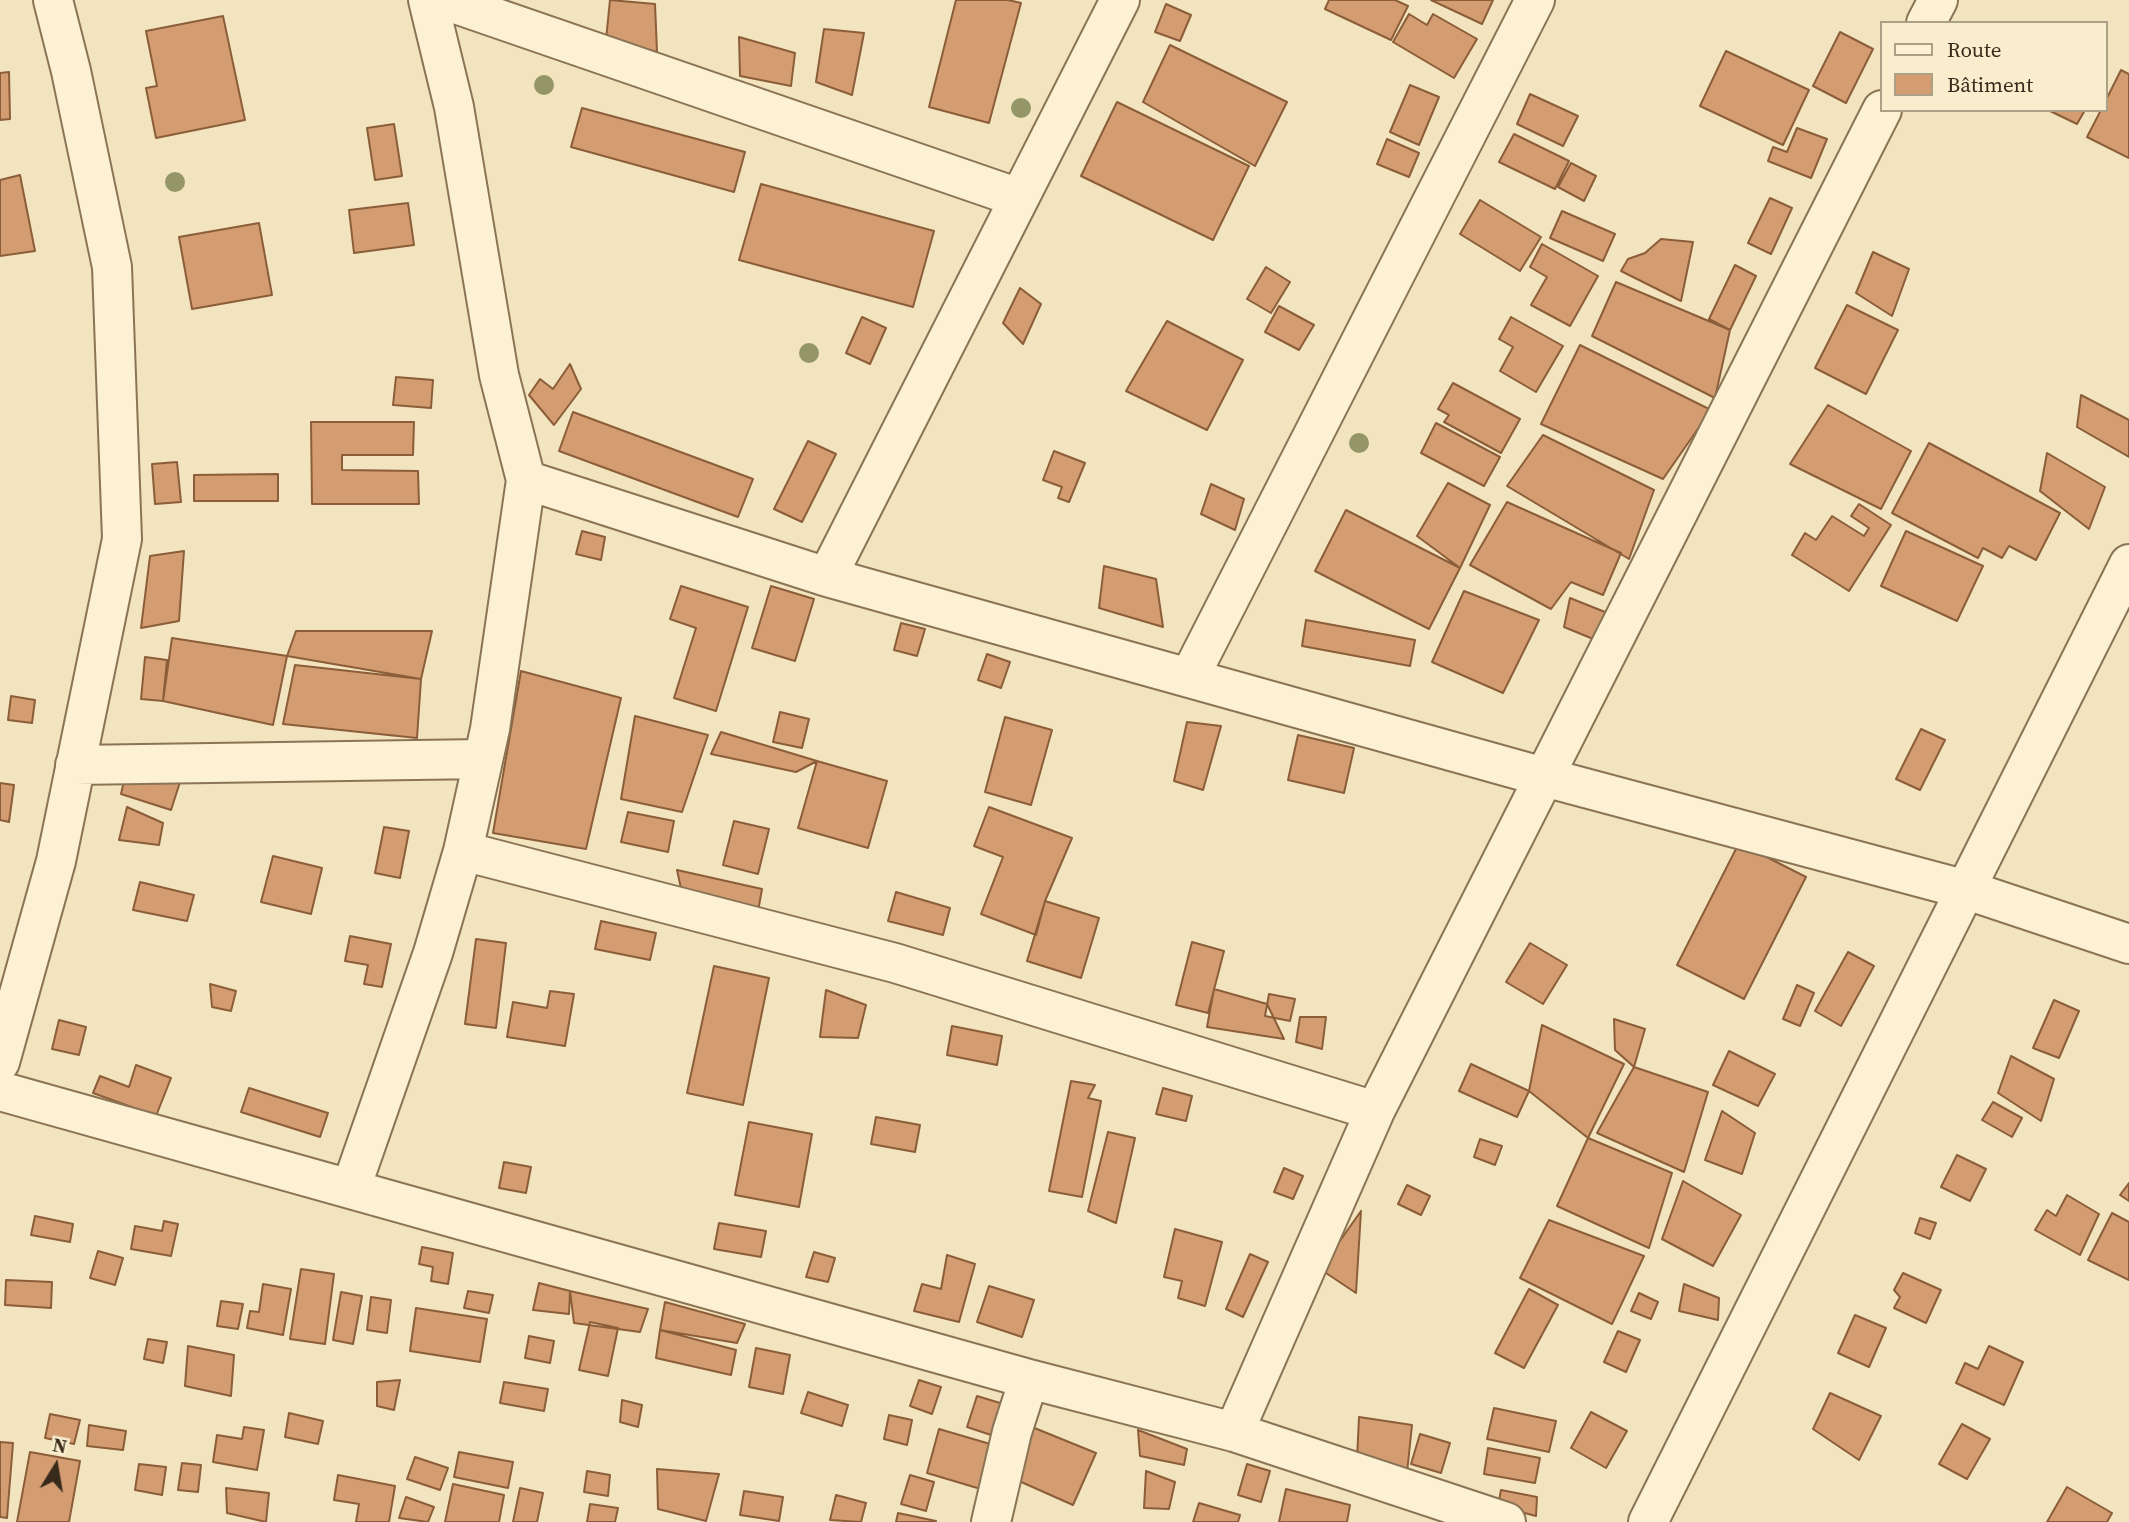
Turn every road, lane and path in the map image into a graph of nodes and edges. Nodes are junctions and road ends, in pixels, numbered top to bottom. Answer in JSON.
{"nodes":[{"id":1,"x":53,"y":0,"type":"edge"},
{"id":2,"x":428,"y":0,"type":"edge"},
{"id":3,"x":444,"y":0,"type":"edge"},
{"id":4,"x":1120,"y":0,"type":"edge"},
{"id":5,"x":1535,"y":0,"type":"edge"},
{"id":6,"x":1938,"y":0,"type":"edge"},
{"id":7,"x":1927,"y":21,"type":"edge"},
{"id":8,"x":1881,"y":112,"type":"edge"},
{"id":9,"x":1019,"y":198,"type":"junction"},
{"id":10,"x":526,"y":480,"type":"junction"},
{"id":11,"x":2129,"y":564,"type":"edge"},
{"id":12,"x":827,"y":577,"type":"junction"},
{"id":13,"x":1189,"y":678,"type":"junction"},
{"id":14,"x":483,"y":760,"type":"junction"},
{"id":15,"x":75,"y":765,"type":"junction"},
{"id":16,"x":1544,"y":777,"type":"junction"},
{"id":17,"x":463,"y":851,"type":"junction"},
{"id":18,"x":1967,"y":890,"type":"junction"},
{"id":19,"x":2129,"y":944,"type":"edge"},
{"id":20,"x":0,"y":1062,"type":"edge"},
{"id":21,"x":0,"y":1091,"type":"edge"},
{"id":22,"x":1375,"y":1111,"type":"junction"},
{"id":23,"x":351,"y":1188,"type":"junction"},
{"id":24,"x":1029,"y":1379,"type":"junction"},
{"id":25,"x":1234,"y":1432,"type":"junction"},
{"id":26,"x":991,"y":1522,"type":"edge"},
{"id":27,"x":1506,"y":1522,"type":"edge"},
{"id":28,"x":1648,"y":1522,"type":"edge"}],
"edges":[{"from":1,"to":15,"type":"street"},
{"from":2,"to":10,"type":"street"},
{"from":3,"to":9,"type":"street"},
{"from":4,"to":9,"type":"street"},
{"from":5,"to":13,"type":"street"},
{"from":6,"to":7,"type":"street"},
{"from":8,"to":16,"type":"street"},
{"from":9,"to":12,"type":"street"},
{"from":10,"to":12,"type":"street"},
{"from":10,"to":14,"type":"street"},
{"from":11,"to":18,"type":"street"},
{"from":12,"to":13,"type":"street"},
{"from":13,"to":16,"type":"street"},
{"from":14,"to":15,"type":"street"},
{"from":14,"to":17,"type":"street"},
{"from":15,"to":20,"type":"street"},
{"from":16,"to":18,"type":"street"},
{"from":16,"to":22,"type":"street"},
{"from":17,"to":22,"type":"street"},
{"from":17,"to":23,"type":"street"},
{"from":18,"to":19,"type":"street"},
{"from":18,"to":28,"type":"street"},
{"from":21,"to":23,"type":"street"},
{"from":22,"to":25,"type":"street"},
{"from":23,"to":24,"type":"street"},
{"from":24,"to":25,"type":"street"},
{"from":24,"to":26,"type":"street"},
{"from":25,"to":27,"type":"street"}]}
